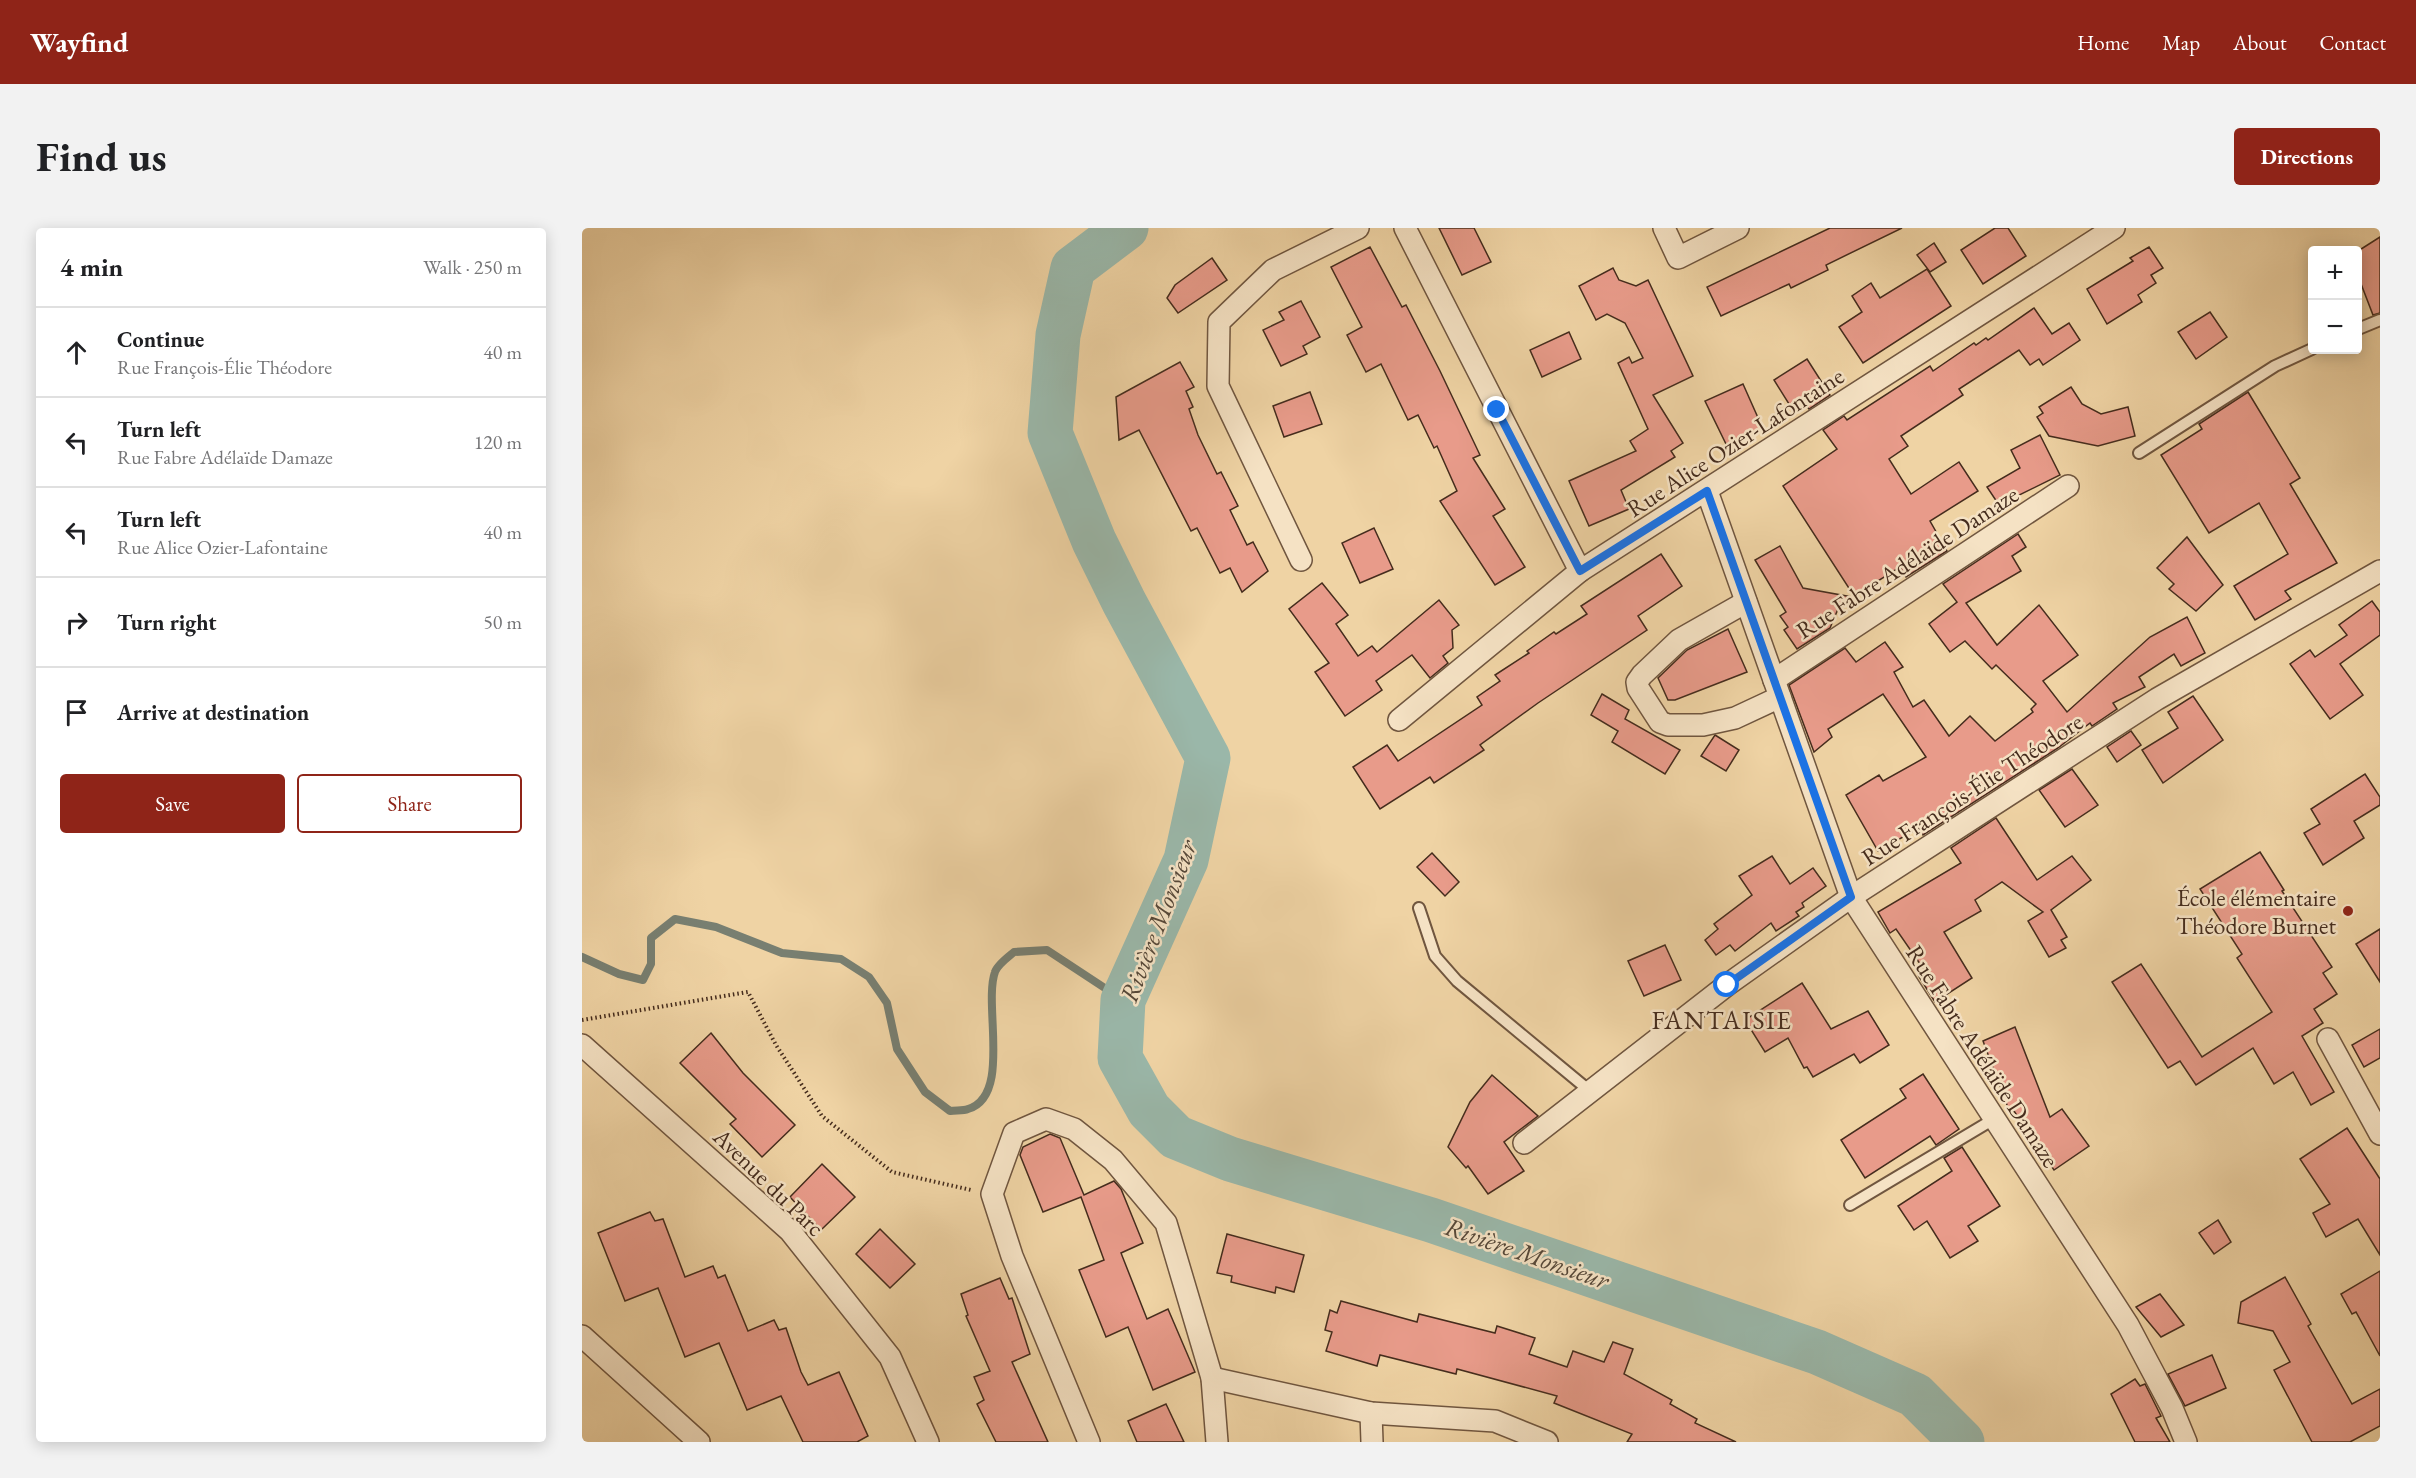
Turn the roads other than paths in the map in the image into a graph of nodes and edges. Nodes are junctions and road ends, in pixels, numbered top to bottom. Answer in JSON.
{"nodes":[{"id":1,"x":1358,"y":228,"type":"edge"},
{"id":2,"x":1405,"y":228,"type":"edge"},
{"id":3,"x":1664,"y":228,"type":"edge"},
{"id":4,"x":1738,"y":228,"type":"edge"},
{"id":5,"x":2114,"y":228,"type":"edge"},
{"id":6,"x":2380,"y":320,"type":"edge"},
{"id":7,"x":2362,"y":327,"type":"edge"},
{"id":8,"x":2308,"y":351,"type":"edge"},
{"id":9,"x":2139,"y":453,"type":"dead end"},
{"id":10,"x":2068,"y":486,"type":"dead end"},
{"id":11,"x":1707,"y":491,"type":"junction"},
{"id":12,"x":1301,"y":560,"type":"dead end"},
{"id":13,"x":1580,"y":571,"type":"junction"},
{"id":14,"x":2380,"y":571,"type":"edge"},
{"id":15,"x":1746,"y":602,"type":"junction"},
{"id":16,"x":1777,"y":689,"type":"junction"},
{"id":17,"x":1399,"y":720,"type":"dead end"},
{"id":18,"x":1851,"y":897,"type":"junction"},
{"id":19,"x":1419,"y":908,"type":"dead end"},
{"id":20,"x":2328,"y":1039,"type":"dead end"},
{"id":21,"x":582,"y":1045,"type":"edge"},
{"id":22,"x":1591,"y":1092,"type":"junction"},
{"id":23,"x":1994,"y":1119,"type":"junction"},
{"id":24,"x":2380,"y":1134,"type":"edge"},
{"id":25,"x":1524,"y":1143,"type":"dead end"},
{"id":26,"x":1850,"y":1205,"type":"dead end"},
{"id":27,"x":582,"y":1336,"type":"edge"},
{"id":28,"x":1212,"y":1378,"type":"junction"},
{"id":29,"x":1371,"y":1413,"type":"junction"},
{"id":30,"x":699,"y":1442,"type":"edge"},
{"id":31,"x":928,"y":1442,"type":"edge"},
{"id":32,"x":1089,"y":1442,"type":"edge"},
{"id":33,"x":1217,"y":1442,"type":"edge"},
{"id":34,"x":1372,"y":1442,"type":"edge"},
{"id":35,"x":1547,"y":1442,"type":"edge"},
{"id":36,"x":2186,"y":1442,"type":"edge"}],
"edges":[{"from":1,"to":12,"type":"street"},
{"from":2,"to":13,"type":"street"},
{"from":3,"to":4,"type":"street"},
{"from":5,"to":11,"type":"street","name":"Rue Alice Ozier-Lafontaine"},
{"from":6,"to":7,"type":"lane"},
{"from":8,"to":9,"type":"lane"},
{"from":10,"to":16,"type":"street","name":"Rue Fabre Adélaïde Damaze"},
{"from":11,"to":13,"type":"street","name":"Rue Alice Ozier-Lafontaine"},
{"from":11,"to":15,"type":"street","name":"Rue Fabre Adélaïde Damaze"},
{"from":13,"to":17,"type":"street","name":"Rue Alice Ozier-Lafontaine"},
{"from":14,"to":18,"type":"street","name":"Rue François-Élie Théodore"},
{"from":15,"to":16,"type":"street","name":"Rue Fabre Adélaïde Damaze"},
{"from":15,"to":16,"type":"street"},
{"from":16,"to":18,"type":"street","name":"Rue Fabre Adélaïde Damaze"},
{"from":18,"to":22,"type":"street","name":"Rue François-Élie Théodore"},
{"from":18,"to":23,"type":"street","name":"Rue Fabre Adélaïde Damaze"},
{"from":19,"to":22,"type":"lane"},
{"from":20,"to":24,"type":"street"},
{"from":21,"to":31,"type":"street","name":"Avenue du Parc"},
{"from":22,"to":25,"type":"street","name":"Rue François-Élie Théodore"},
{"from":23,"to":26,"type":"lane"},
{"from":23,"to":36,"type":"street","name":"Rue Fabre Adélaïde Damaze"},
{"from":27,"to":30,"type":"street"},
{"from":28,"to":29,"type":"street"},
{"from":28,"to":32,"type":"street"},
{"from":28,"to":33,"type":"street"},
{"from":29,"to":34,"type":"street"},
{"from":29,"to":35,"type":"street"}]}
